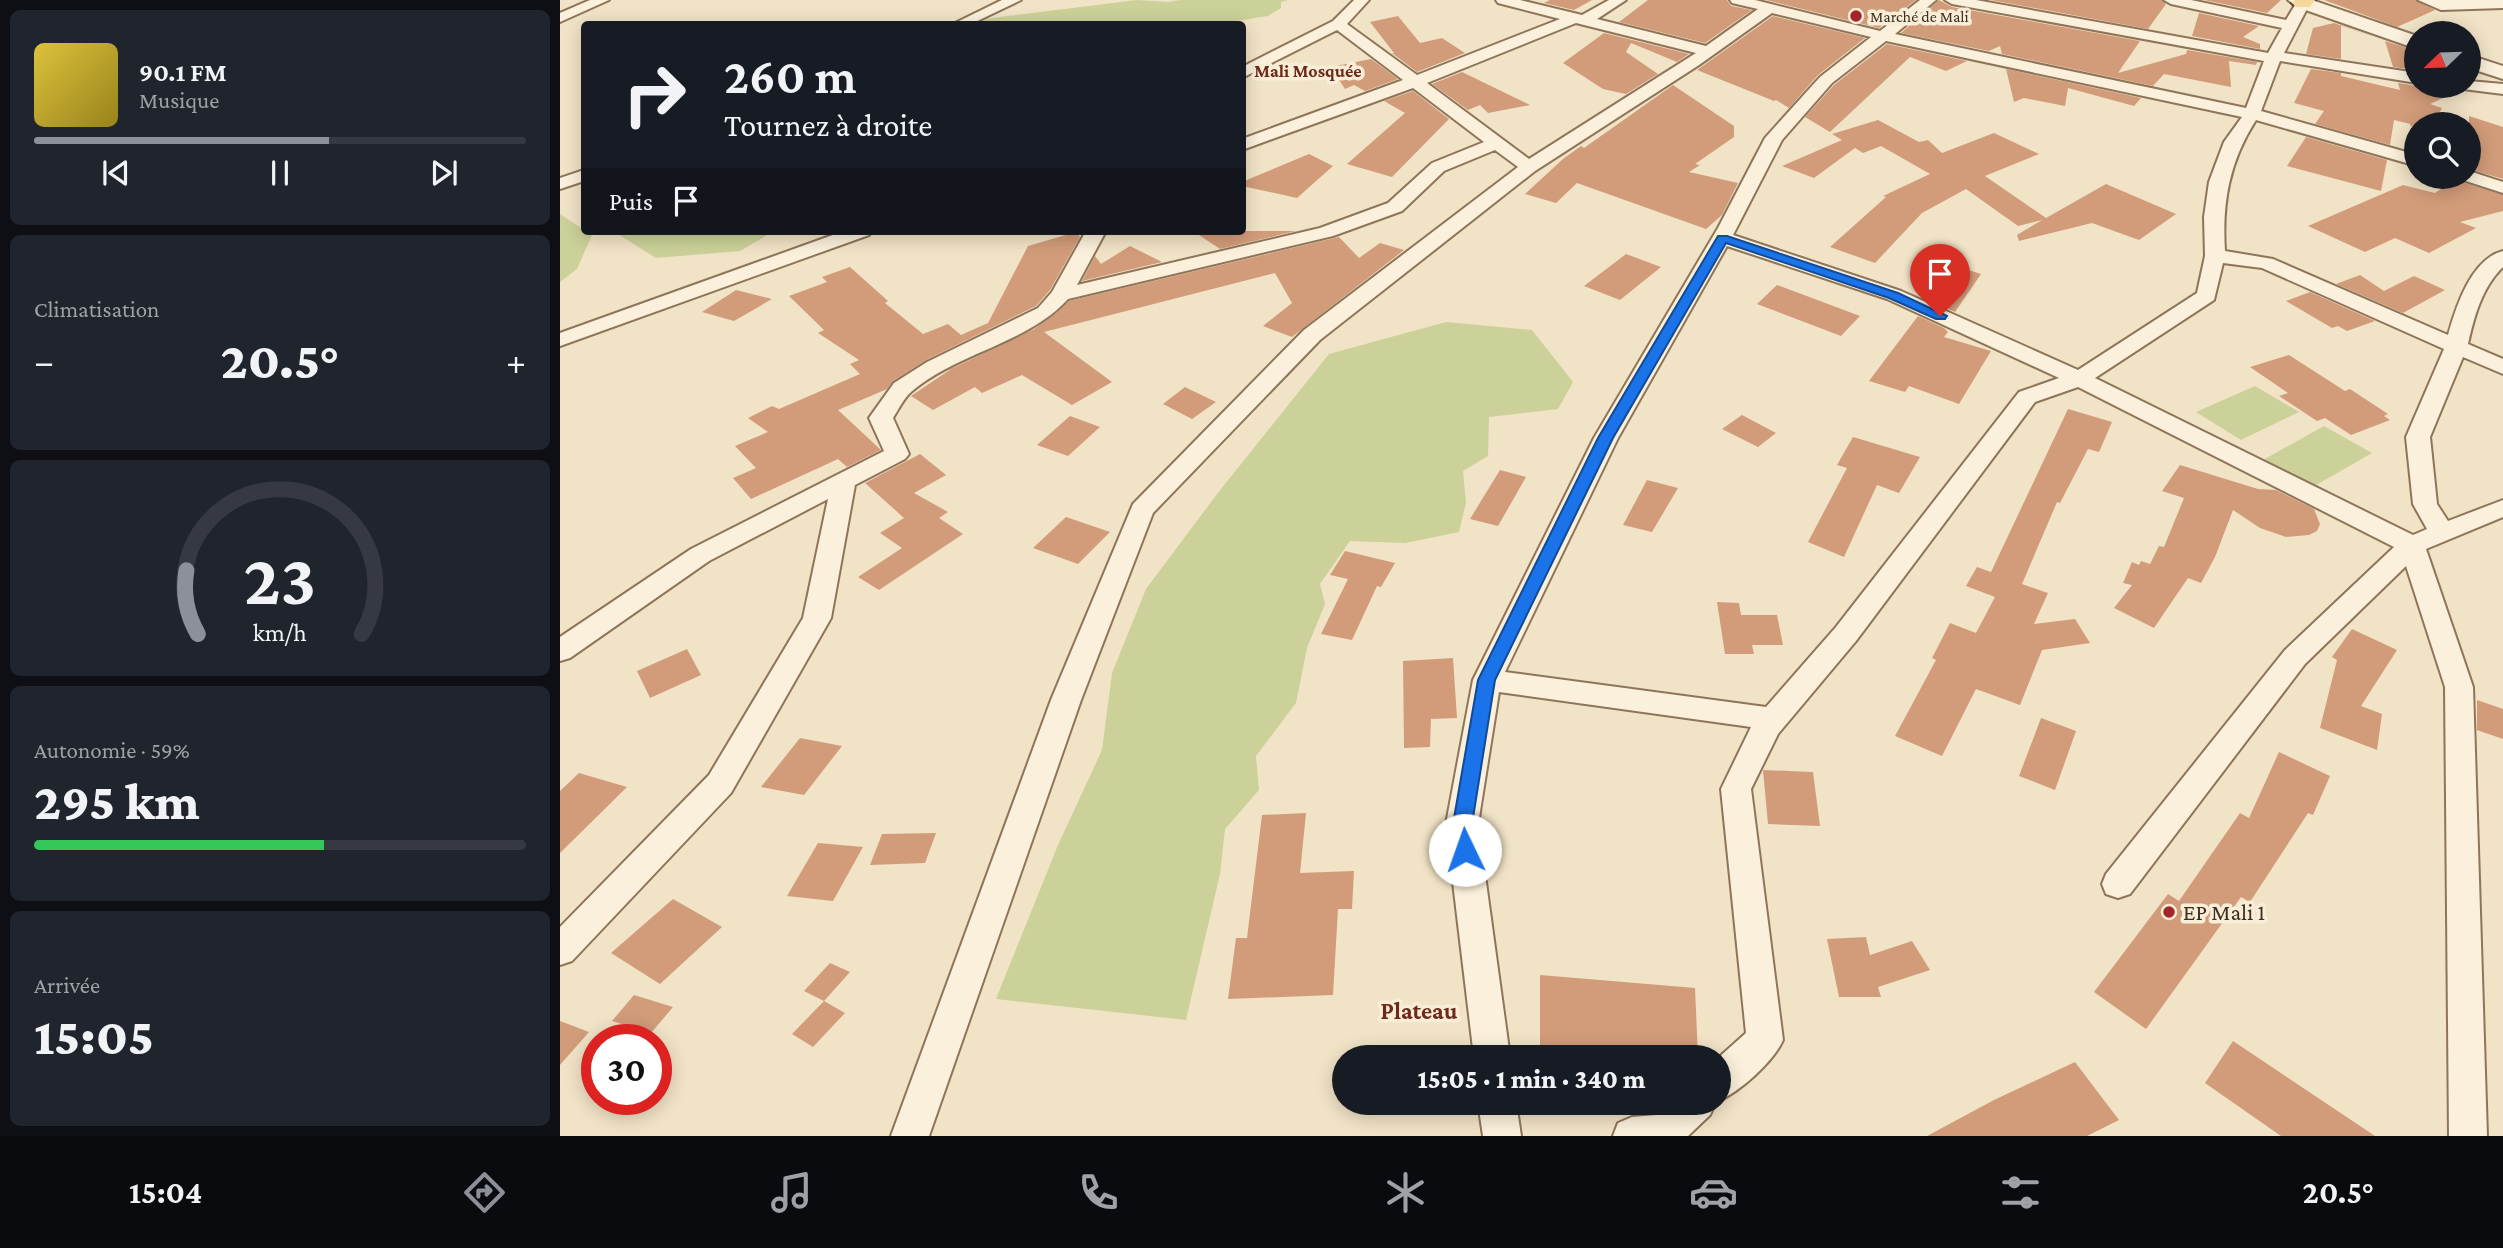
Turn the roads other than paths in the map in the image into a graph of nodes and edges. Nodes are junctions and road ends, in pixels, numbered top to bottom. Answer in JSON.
{"nodes":[{"id":1,"x":603,"y":0,"type":"edge"},
{"id":2,"x":1014,"y":0,"type":"edge"},
{"id":3,"x":1362,"y":0,"type":"edge"},
{"id":4,"x":1503,"y":0,"type":"edge"},
{"id":5,"x":1619,"y":0,"type":"edge"},
{"id":6,"x":1737,"y":0,"type":"edge"},
{"id":7,"x":1929,"y":0,"type":"edge"},
{"id":8,"x":1952,"y":0,"type":"edge"},
{"id":9,"x":2171,"y":0,"type":"edge"},
{"id":10,"x":2425,"y":0,"type":"edge"},
{"id":11,"x":2301,"y":1,"type":"edge"},
{"id":12,"x":2503,"y":4,"type":"edge"},
{"id":13,"x":1769,"y":8,"type":"junction"},
{"id":14,"x":560,"y":18,"type":"edge"},
{"id":15,"x":1580,"y":19,"type":"junction"},
{"id":16,"x":967,"y":21,"type":"edge"},
{"id":17,"x":1338,"y":24,"type":"junction"},
{"id":18,"x":2291,"y":26,"type":"junction"},
{"id":19,"x":1884,"y":36,"type":"junction"},
{"id":20,"x":2404,"y":38,"type":"edge"},
{"id":21,"x":1709,"y":51,"type":"junction"},
{"id":22,"x":2274,"y":57,"type":"junction"},
{"id":23,"x":2482,"y":66,"type":"edge"},
{"id":24,"x":1246,"y":71,"type":"edge"},
{"id":25,"x":2503,"y":73,"type":"edge"},
{"id":26,"x":2404,"y":76,"type":"edge"},
{"id":27,"x":1414,"y":82,"type":"junction"},
{"id":28,"x":2482,"y":87,"type":"edge"},
{"id":29,"x":2503,"y":89,"type":"edge"},
{"id":30,"x":2252,"y":114,"type":"junction"},
{"id":31,"x":1496,"y":143,"type":"junction"},
{"id":32,"x":1246,"y":144,"type":"edge"},
{"id":33,"x":2404,"y":157,"type":"edge"},
{"id":34,"x":1529,"y":167,"type":"junction"},
{"id":35,"x":581,"y":176,"type":"edge"},
{"id":36,"x":2481,"y":180,"type":"edge"},
{"id":37,"x":560,"y":184,"type":"edge"},
{"id":38,"x":2503,"y":188,"type":"edge"},
{"id":39,"x":851,"y":235,"type":"edge"},
{"id":40,"x":1094,"y":235,"type":"edge"},
{"id":41,"x":1723,"y":238,"type":"junction"},
{"id":42,"x":2215,"y":256,"type":"junction"},
{"id":43,"x":2503,"y":257,"type":"edge"},
{"id":44,"x":1060,"y":295,"type":"junction"},
{"id":45,"x":560,"y":340,"type":"edge"},
{"id":46,"x":2456,"y":348,"type":"junction"},
{"id":47,"x":2503,"y":367,"type":"edge"},
{"id":48,"x":2079,"y":379,"type":"junction"},
{"id":49,"x":844,"y":481,"type":"junction"},
{"id":50,"x":2498,"y":513,"type":"edge"},
{"id":51,"x":2442,"y":533,"type":"junction"},
{"id":52,"x":2412,"y":545,"type":"junction"},
{"id":53,"x":560,"y":651,"type":"edge"},
{"id":54,"x":1487,"y":680,"type":"junction"},
{"id":55,"x":1773,"y":719,"type":"junction"},
{"id":56,"x":2118,"y":884,"type":"dead end"},
{"id":57,"x":560,"y":950,"type":"edge"},
{"id":58,"x":1490,"y":1045,"type":"edge"},
{"id":59,"x":1731,"y":1071,"type":"edge"},
{"id":60,"x":1499,"y":1115,"type":"edge"},
{"id":61,"x":1683,"y":1115,"type":"edge"},
{"id":62,"x":910,"y":1136,"type":"edge"},
{"id":63,"x":1502,"y":1136,"type":"edge"},
{"id":64,"x":1632,"y":1136,"type":"edge"},
{"id":65,"x":2468,"y":1136,"type":"edge"}],
"edges":[{"from":1,"to":14,"type":"street"},
{"from":2,"to":16,"type":"street"},
{"from":3,"to":17,"type":"street"},
{"from":4,"to":15,"type":"street"},
{"from":5,"to":15,"type":"street"},
{"from":6,"to":13,"type":"street"},
{"from":7,"to":19,"type":"street"},
{"from":8,"to":22,"type":"street"},
{"from":9,"to":18,"type":"street"},
{"from":10,"to":12,"type":"street"},
{"from":11,"to":18,"type":"street"},
{"from":11,"to":20,"type":"street"},
{"from":13,"to":19,"type":"street"},
{"from":13,"to":21,"type":"street"},
{"from":15,"to":21,"type":"street"},
{"from":15,"to":27,"type":"street"},
{"from":17,"to":24,"type":"street"},
{"from":17,"to":27,"type":"street"},
{"from":18,"to":22,"type":"street"},
{"from":19,"to":30,"type":"street"},
{"from":19,"to":41,"type":"street"},
{"from":21,"to":34,"type":"street"},
{"from":22,"to":26,"type":"street"},
{"from":22,"to":30,"type":"street"},
{"from":23,"to":25,"type":"street"},
{"from":27,"to":31,"type":"street"},
{"from":27,"to":32,"type":"street"},
{"from":28,"to":29,"type":"street"},
{"from":30,"to":33,"type":"street"},
{"from":30,"to":42,"type":"street"},
{"from":31,"to":34,"type":"street"},
{"from":31,"to":44,"type":"street"},
{"from":34,"to":62,"type":"street"},
{"from":35,"to":37,"type":"street"},
{"from":36,"to":38,"type":"street"},
{"from":39,"to":45,"type":"street"},
{"from":40,"to":44,"type":"street"},
{"from":41,"to":48,"type":"street"},
{"from":41,"to":54,"type":"street"},
{"from":42,"to":46,"type":"street"},
{"from":42,"to":48,"type":"street"},
{"from":43,"to":46,"type":"street"},
{"from":44,"to":49,"type":"street"},
{"from":46,"to":47,"type":"street"},
{"from":46,"to":51,"type":"street"},
{"from":48,"to":52,"type":"street"},
{"from":48,"to":55,"type":"street"},
{"from":49,"to":53,"type":"street"},
{"from":49,"to":57,"type":"street"},
{"from":50,"to":51,"type":"street"},
{"from":51,"to":52,"type":"street"},
{"from":52,"to":56,"type":"street"},
{"from":52,"to":65,"type":"street"},
{"from":54,"to":55,"type":"street"},
{"from":54,"to":58,"type":"street"},
{"from":55,"to":59,"type":"street"},
{"from":60,"to":63,"type":"street"},
{"from":61,"to":64,"type":"street"}]}
